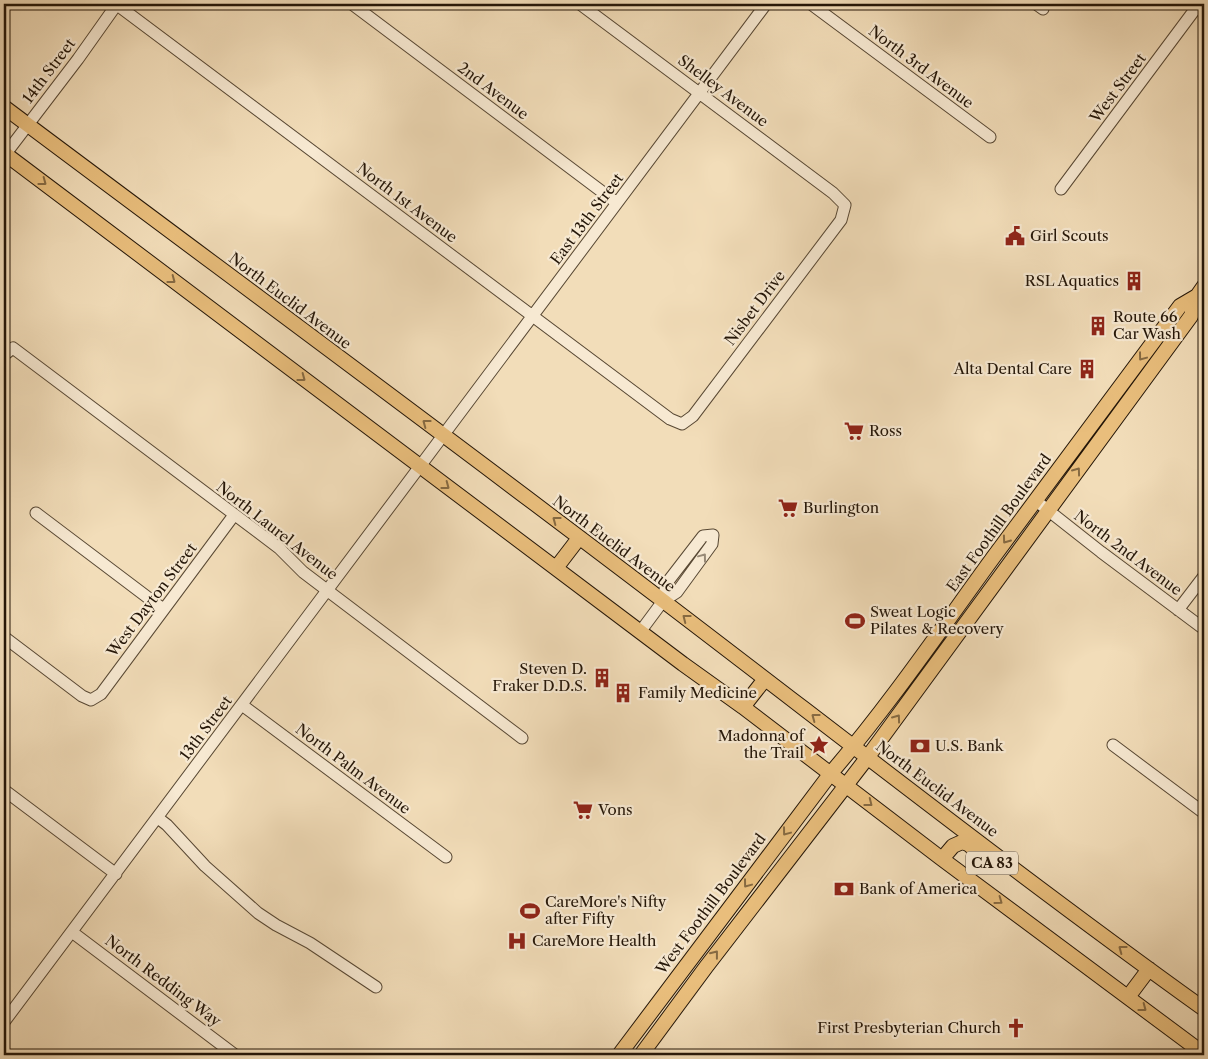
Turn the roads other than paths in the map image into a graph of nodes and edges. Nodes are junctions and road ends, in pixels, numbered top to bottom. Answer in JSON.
{"nodes":[{"id":1,"x":117,"y":4,"type":"edge"},
{"id":2,"x":352,"y":4,"type":"edge"},
{"id":3,"x":580,"y":4,"type":"edge"},
{"id":4,"x":766,"y":4,"type":"edge"},
{"id":5,"x":810,"y":4,"type":"edge"},
{"id":6,"x":1199,"y":4,"type":"edge"},
{"id":7,"x":700,"y":93,"type":"junction"},
{"id":8,"x":4,"y":107,"type":"edge"},
{"id":9,"x":27,"y":125,"type":"junction"},
{"id":10,"x":990,"y":137,"type":"dead end"},
{"id":11,"x":4,"y":154,"type":"edge"},
{"id":12,"x":1061,"y":189,"type":"dead end"},
{"id":13,"x":617,"y":202,"type":"junction"},
{"id":14,"x":845,"y":205,"type":"joint"},
{"id":15,"x":1202,"y":294,"type":"edge"},
{"id":16,"x":533,"y":316,"type":"junction"},
{"id":17,"x":8,"y":352,"type":"edge"},
{"id":18,"x":682,"y":424,"type":"joint"},
{"id":19,"x":444,"y":436,"type":"junction"},
{"id":20,"x":431,"y":452,"type":"joint"},
{"id":21,"x":420,"y":467,"type":"junction"},
{"id":22,"x":1035,"y":500,"type":"junction"},
{"id":23,"x":1048,"y":511,"type":"junction"},
{"id":24,"x":36,"y":513,"type":"dead end"},
{"id":25,"x":234,"y":514,"type":"junction"},
{"id":26,"x":579,"y":538,"type":"junction"},
{"id":27,"x":556,"y":568,"type":"junction"},
{"id":28,"x":1204,"y":576,"type":"edge"},
{"id":29,"x":328,"y":590,"type":"junction"},
{"id":30,"x":663,"y":601,"type":"junction"},
{"id":31,"x":163,"y":609,"type":"junction"},
{"id":32,"x":1178,"y":610,"type":"junction"},
{"id":33,"x":1204,"y":629,"type":"edge"},
{"id":34,"x":640,"y":632,"type":"junction"},
{"id":35,"x":4,"y":637,"type":"edge"},
{"id":36,"x":765,"y":679,"type":"junction"},
{"id":37,"x":242,"y":705,"type":"junction"},
{"id":38,"x":743,"y":707,"type":"junction"},
{"id":39,"x":522,"y":738,"type":"dead end"},
{"id":40,"x":1113,"y":745,"type":"dead end"},
{"id":41,"x":853,"y":747,"type":"junction"},
{"id":42,"x":868,"y":758,"type":"junction"},
{"id":43,"x":830,"y":773,"type":"junction"},
{"id":44,"x":845,"y":785,"type":"junction"},
{"id":45,"x":4,"y":790,"type":"edge"},
{"id":46,"x":1204,"y":813,"type":"edge"},
{"id":47,"x":158,"y":818,"type":"junction"},
{"id":48,"x":446,"y":857,"type":"dead end"},
{"id":49,"x":942,"y":859,"type":"junction"},
{"id":50,"x":116,"y":874,"type":"junction"},
{"id":51,"x":1047,"y":892,"type":"junction"},
{"id":52,"x":72,"y":932,"type":"junction"},
{"id":53,"x":694,"y":954,"type":"junction"},
{"id":54,"x":1149,"y":969,"type":"junction"},
{"id":55,"x":376,"y":987,"type":"dead end"},
{"id":56,"x":1128,"y":996,"type":"junction"},
{"id":57,"x":1204,"y":1008,"type":"edge"},
{"id":58,"x":4,"y":1022,"type":"edge"},
{"id":59,"x":655,"y":1036,"type":"junction"},
{"id":60,"x":4,"y":1053,"type":"edge"},
{"id":61,"x":1204,"y":1054,"type":"edge"},
{"id":62,"x":7,"y":1055,"type":"edge"},
{"id":63,"x":235,"y":1055,"type":"edge"},
{"id":64,"x":619,"y":1055,"type":"edge"},
{"id":65,"x":641,"y":1055,"type":"edge"}],
"edges":[{"from":1,"to":9,"type":"street","name":"14th Street"},
{"from":1,"to":16,"type":"street","name":"North 1st Avenue"},
{"from":2,"to":13,"type":"street","name":"2nd Avenue"},
{"from":3,"to":7,"type":"street","name":"Shelley Avenue"},
{"from":4,"to":7,"type":"street","name":"East 13th Street"},
{"from":5,"to":10,"type":"street","name":"North 3rd Avenue"},
{"from":6,"to":12,"type":"street","name":"West Street"},
{"from":7,"to":13,"type":"street","name":"East 13th Street"},
{"from":7,"to":14,"type":"street","name":"Shelley Avenue"},
{"from":8,"to":9,"type":"main road","name":"North Euclid Avenue"},
{"from":9,"to":11,"type":"street","name":"14th Street"},
{"from":19,"to":9,"type":"main road","name":"North Euclid Avenue","one_way":true},
{"from":11,"to":21,"type":"main road","one_way":true},
{"from":13,"to":16,"type":"street","name":"East 13th Street"},
{"from":14,"to":18,"type":"street","name":"Nisbet Drive"},
{"from":15,"to":22,"type":"main road","name":"East Foothill Boulevard","one_way":true},
{"from":23,"to":15,"type":"main road","name":"East Foothill Boulevard","one_way":true},
{"from":16,"to":18,"type":"street","name":"North 1st Avenue"},
{"from":16,"to":19,"type":"street","name":"East 13th Street"},
{"from":17,"to":25,"type":"street","name":"North Laurel Avenue"},
{"from":19,"to":20,"type":"street","name":"East 13th Street"},
{"from":26,"to":19,"type":"main road","name":"North Euclid Avenue","one_way":true},
{"from":20,"to":21,"type":"street","name":"13th Street"},
{"from":21,"to":27,"type":"main road","one_way":true},
{"from":21,"to":29,"type":"street","name":"13th Street"},
{"from":22,"to":23,"type":"street","name":"North 2nd Avenue"},
{"from":22,"to":41,"type":"main road","name":"East Foothill Boulevard","one_way":true},
{"from":23,"to":32,"type":"street","name":"North 2nd Avenue"},
{"from":42,"to":23,"type":"main road","name":"East Foothill Boulevard","one_way":true},
{"from":24,"to":31,"type":"street"},
{"from":25,"to":29,"type":"street","name":"North Laurel Avenue"},
{"from":25,"to":31,"type":"street","name":"West Dayton Street"},
{"from":26,"to":27,"type":"main road"},
{"from":26,"to":30,"type":"main road","name":"North Euclid Avenue"},
{"from":27,"to":34,"type":"main road"},
{"from":28,"to":32,"type":"street"},
{"from":29,"to":37,"type":"street","name":"13th Street"},
{"from":29,"to":39,"type":"street","name":"North Laurel Avenue"},
{"from":30,"to":30,"type":"street","one_way":true},
{"from":30,"to":34,"type":"street"},
{"from":36,"to":30,"type":"main road","name":"North Euclid Avenue","one_way":true},
{"from":31,"to":35,"type":"street","name":"West Dayton Street"},
{"from":32,"to":33,"type":"street","name":"North 2nd Avenue"},
{"from":34,"to":38,"type":"main road"},
{"from":36,"to":38,"type":"main road"},
{"from":41,"to":36,"type":"main road","name":"North Euclid Avenue","one_way":true},
{"from":37,"to":47,"type":"street","name":"13th Street"},
{"from":37,"to":48,"type":"street","name":"North Palm Avenue"},
{"from":38,"to":43,"type":"main road"},
{"from":40,"to":46,"type":"street"},
{"from":41,"to":42,"type":"main road","name":"North Euclid Avenue"},
{"from":41,"to":43,"type":"main road","name":"East Foothill Boulevard"},
{"from":42,"to":44,"type":"main road","name":"East Foothill Boulevard"},
{"from":42,"to":51,"type":"main road","name":"North Euclid Avenue"},
{"from":43,"to":44,"type":"main road"},
{"from":43,"to":53,"type":"main road","name":"West Foothill Boulevard","one_way":true},
{"from":44,"to":49,"type":"main road","one_way":true},
{"from":59,"to":44,"type":"main road","one_way":true},
{"from":45,"to":50,"type":"street"},
{"from":47,"to":50,"type":"street","name":"13th Street"},
{"from":47,"to":55,"type":"street"},
{"from":49,"to":51,"type":"main road","number":"CA 83"},
{"from":49,"to":56,"type":"main road","one_way":true},
{"from":50,"to":52,"type":"street","name":"13th Street"},
{"from":54,"to":51,"type":"main road","name":"North Euclid Avenue","one_way":true},
{"from":52,"to":58,"type":"street","name":"13th Street"},
{"from":52,"to":63,"type":"street","name":"North Redding Way"},
{"from":53,"to":59,"type":"main road"},
{"from":53,"to":64,"type":"main road","name":"West Foothill Boulevard"},
{"from":54,"to":56,"type":"main road"},
{"from":54,"to":57,"type":"main road","name":"North Euclid Avenue"},
{"from":56,"to":61,"type":"main road","one_way":true},
{"from":59,"to":65,"type":"main road"},
{"from":60,"to":62,"type":"street"}]}
